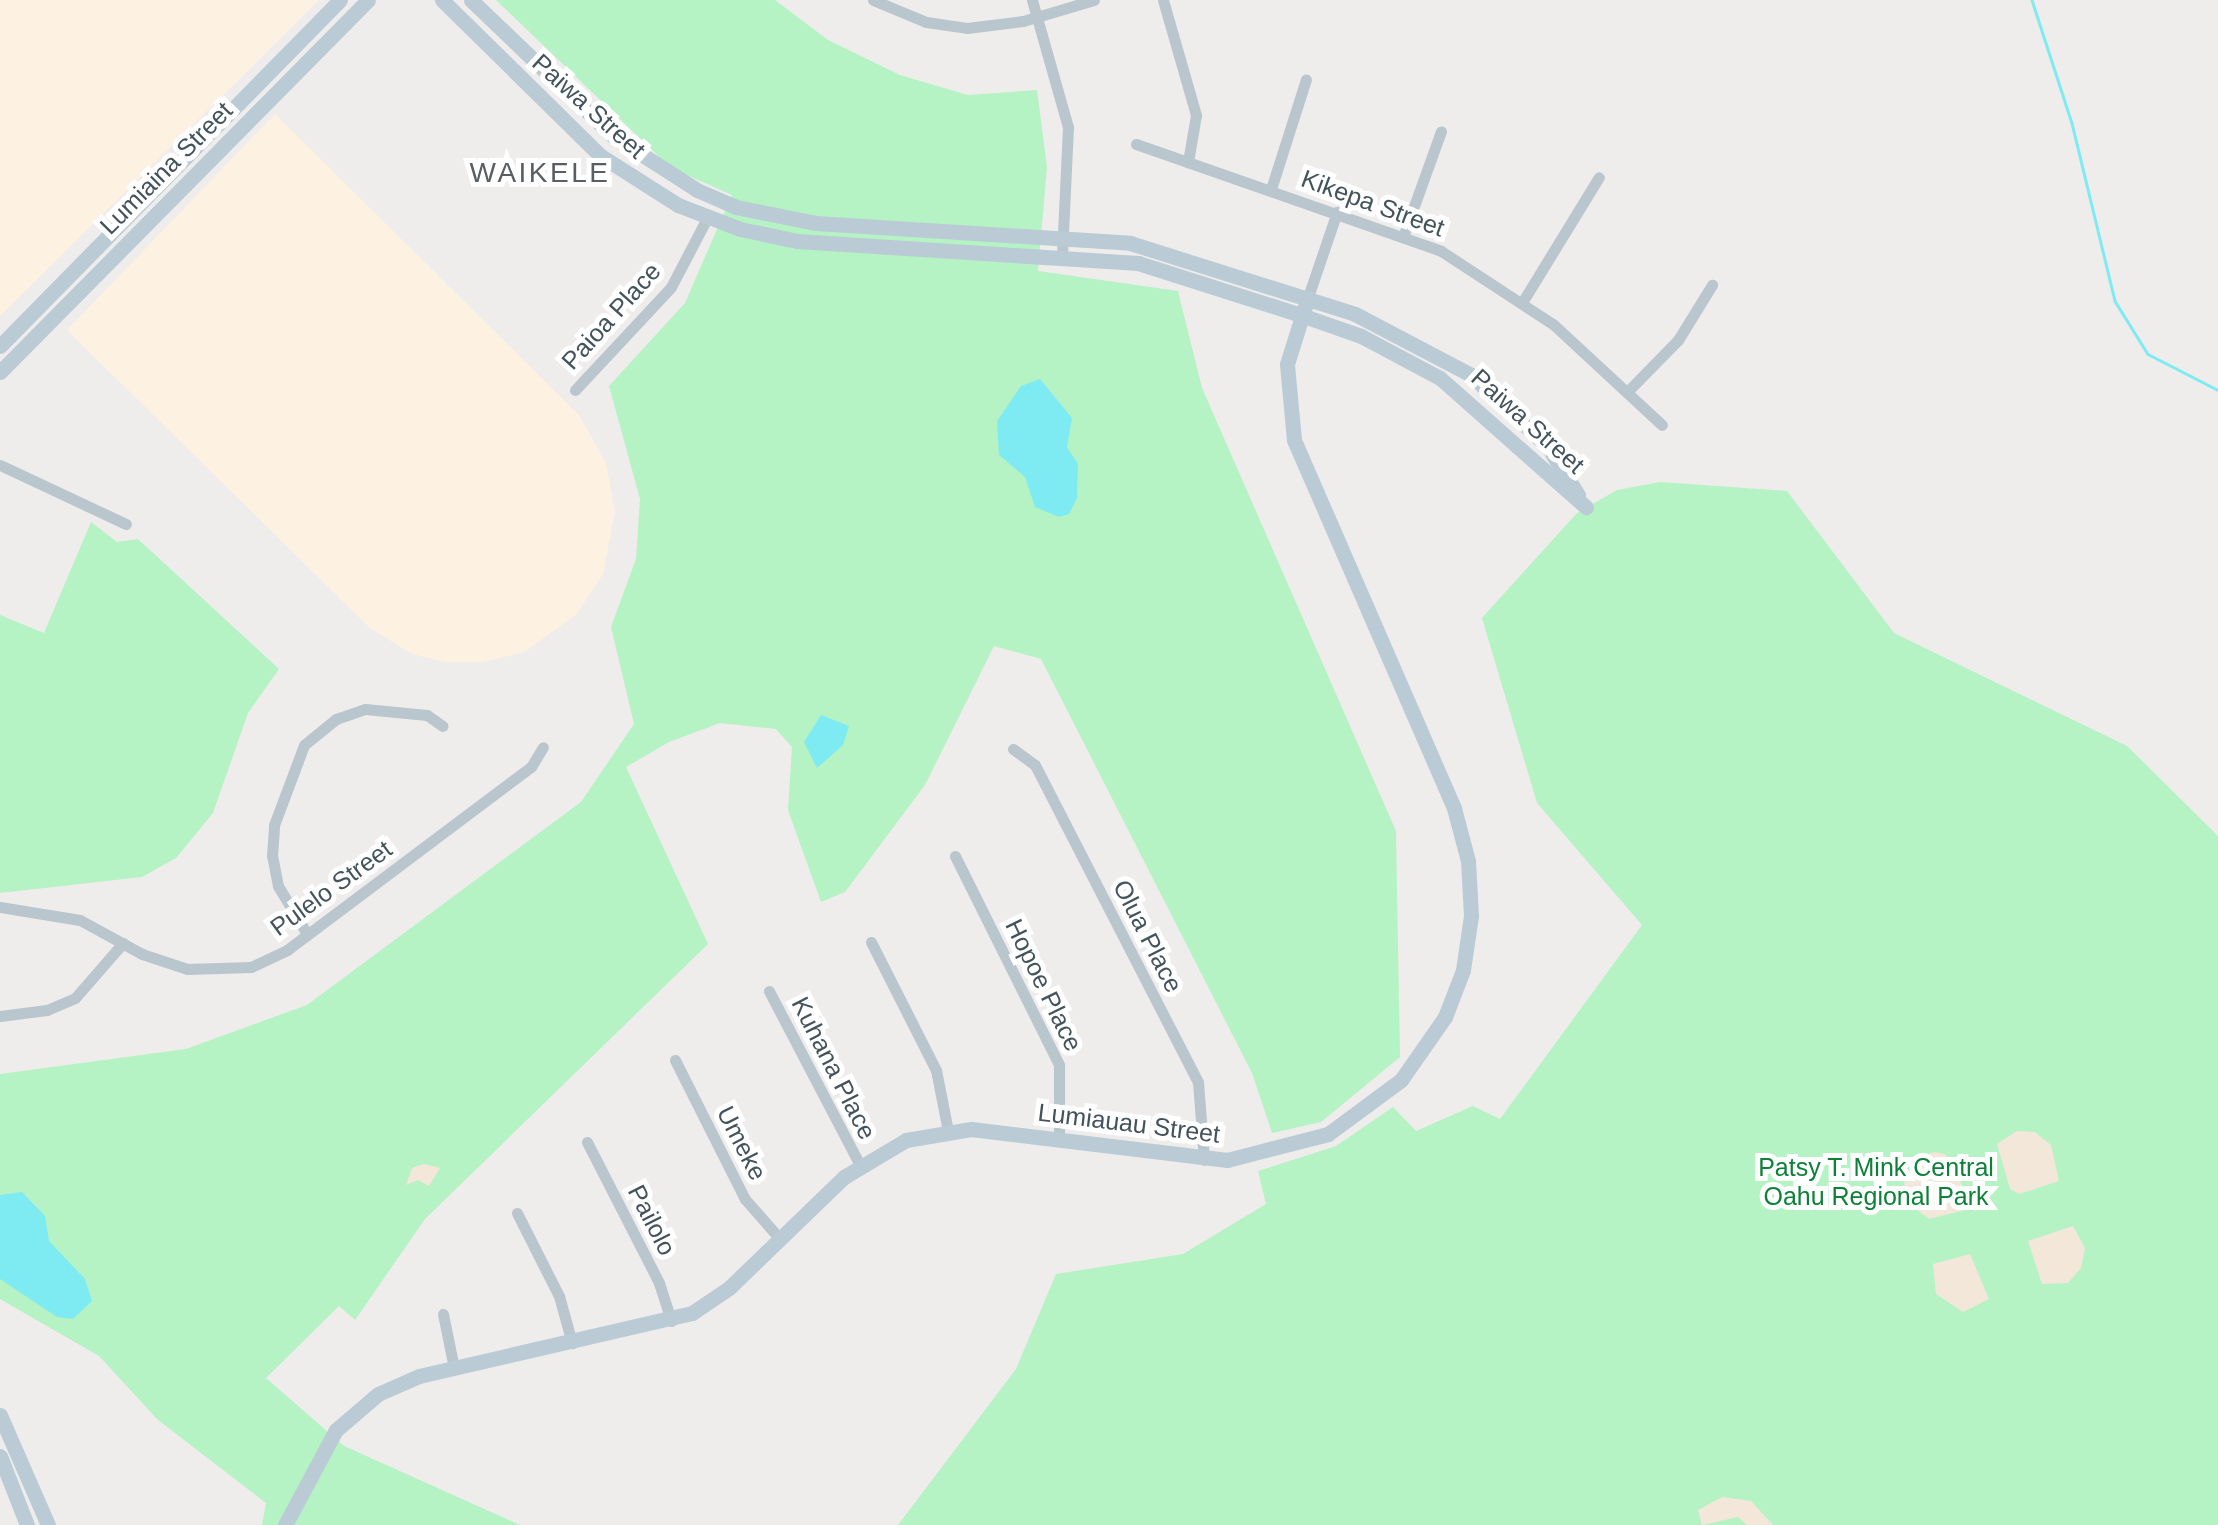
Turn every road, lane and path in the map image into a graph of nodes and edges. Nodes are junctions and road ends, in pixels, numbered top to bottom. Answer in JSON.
{"nodes":[{"id":1,"x":340,"y":0,"type":"edge"},
{"id":2,"x":368,"y":0,"type":"edge"},
{"id":3,"x":442,"y":0,"type":"edge"},
{"id":4,"x":472,"y":0,"type":"edge"},
{"id":5,"x":873,"y":0,"type":"edge"},
{"id":6,"x":1032,"y":0,"type":"edge"},
{"id":7,"x":1094,"y":0,"type":"edge"},
{"id":8,"x":1163,"y":0,"type":"edge"},
{"id":9,"x":1038,"y":16,"type":"junction"},
{"id":10,"x":1306,"y":79,"type":"dead end"},
{"id":11,"x":1441,"y":130,"type":"dead end"},
{"id":12,"x":1136,"y":144,"type":"dead end"},
{"id":13,"x":1188,"y":162,"type":"junction"},
{"id":14,"x":1599,"y":177,"type":"dead end"},
{"id":15,"x":696,"y":190,"type":"junction"},
{"id":16,"x":1271,"y":190,"type":"junction"},
{"id":17,"x":736,"y":207,"type":"junction"},
{"id":18,"x":1337,"y":212,"type":"junction"},
{"id":19,"x":707,"y":218,"type":"junction"},
{"id":20,"x":1404,"y":234,"type":"junction"},
{"id":21,"x":1064,"y":235,"type":"junction"},
{"id":22,"x":1062,"y":254,"type":"junction"},
{"id":23,"x":1712,"y":286,"type":"dead end"},
{"id":24,"x":1308,"y":298,"type":"junction"},
{"id":25,"x":1523,"y":301,"type":"junction"},
{"id":26,"x":1301,"y":315,"type":"junction"},
{"id":27,"x":0,"y":346,"type":"edge"},
{"id":28,"x":0,"y":372,"type":"edge"},
{"id":29,"x":575,"y":390,"type":"dead end"},
{"id":30,"x":1627,"y":392,"type":"junction"},
{"id":31,"x":1662,"y":425,"type":"dead end"},
{"id":32,"x":0,"y":465,"type":"edge"},
{"id":33,"x":126,"y":524,"type":"dead end"},
{"id":34,"x":443,"y":726,"type":"dead end"},
{"id":35,"x":543,"y":747,"type":"dead end"},
{"id":36,"x":1013,"y":749,"type":"dead end"},
{"id":37,"x":955,"y":856,"type":"dead end"},
{"id":38,"x":0,"y":907,"type":"edge"},
{"id":39,"x":308,"y":934,"type":"junction"},
{"id":40,"x":871,"y":942,"type":"dead end"},
{"id":41,"x":123,"y":943,"type":"junction"},
{"id":42,"x":769,"y":992,"type":"dead end"},
{"id":43,"x":0,"y":1016,"type":"edge"},
{"id":44,"x":675,"y":1060,"type":"dead end"},
{"id":45,"x":948,"y":1131,"type":"junction"},
{"id":46,"x":1059,"y":1140,"type":"junction"},
{"id":47,"x":587,"y":1142,"type":"dead end"},
{"id":48,"x":1204,"y":1160,"type":"junction"},
{"id":49,"x":860,"y":1164,"type":"junction"},
{"id":50,"x":517,"y":1213,"type":"dead end"},
{"id":51,"x":780,"y":1239,"type":"junction"},
{"id":52,"x":443,"y":1314,"type":"dead end"},
{"id":53,"x":670,"y":1321,"type":"junction"},
{"id":54,"x":572,"y":1343,"type":"junction"},
{"id":55,"x":454,"y":1368,"type":"junction"},
{"id":56,"x":0,"y":1415,"type":"edge"},
{"id":57,"x":0,"y":1456,"type":"edge"},
{"id":58,"x":28,"y":1525,"type":"edge"},
{"id":59,"x":48,"y":1525,"type":"edge"},
{"id":60,"x":285,"y":1525,"type":"edge"}],
"edges":[{"from":1,"to":27,"type":"street","name":"Lumiaina Street"},
{"from":2,"to":28,"type":"street","name":"Lumiaina Street"},
{"from":3,"to":19,"type":"street","name":"Paiwa Street"},
{"from":4,"to":15,"type":"street","name":"Paiwa Street"},
{"from":5,"to":9,"type":"street"},
{"from":6,"to":9,"type":"street"},
{"from":7,"to":9,"type":"street"},
{"from":8,"to":13,"type":"street"},
{"from":9,"to":21,"type":"street"},
{"from":10,"to":16,"type":"street"},
{"from":11,"to":20,"type":"street"},
{"from":12,"to":13,"type":"street","name":"Kikepa Street"},
{"from":13,"to":16,"type":"street","name":"Kikepa Street"},
{"from":14,"to":25,"type":"street"},
{"from":15,"to":17,"type":"street","name":"Paiwa Street"},
{"from":15,"to":19,"type":"street"},
{"from":16,"to":18,"type":"street","name":"Kikepa Street"},
{"from":17,"to":19,"type":"street"},
{"from":17,"to":21,"type":"street","name":"Paiwa Street"},
{"from":18,"to":20,"type":"street","name":"Kikepa Street"},
{"from":18,"to":24,"type":"street","name":"Lumiauau Street"},
{"from":19,"to":22,"type":"street","name":"Paiwa Street"},
{"from":19,"to":29,"type":"street","name":"Paioa Place"},
{"from":20,"to":25,"type":"street","name":"Kikepa Street"},
{"from":21,"to":22,"type":"street"},
{"from":21,"to":24,"type":"street","name":"Paiwa Street"},
{"from":22,"to":26,"type":"street","name":"Paiwa Street"},
{"from":23,"to":30,"type":"street"},
{"from":24,"to":26,"type":"street","name":"Lumiauau Street"},
{"from":24,"to":26,"type":"street","name":"Paiwa Street"},
{"from":25,"to":30,"type":"street","name":"Kikepa Street"},
{"from":26,"to":48,"type":"street","name":"Lumiauau Street"},
{"from":30,"to":31,"type":"street","name":"Kikepa Street"},
{"from":32,"to":33,"type":"street"},
{"from":34,"to":39,"type":"street"},
{"from":35,"to":39,"type":"street","name":"Pulelo Street"},
{"from":36,"to":48,"type":"street","name":"Olua Place"},
{"from":37,"to":46,"type":"street","name":"Hopoe Place"},
{"from":38,"to":41,"type":"street","name":"Pulelo Street"},
{"from":39,"to":41,"type":"street","name":"Pulelo Street"},
{"from":40,"to":45,"type":"street"},
{"from":41,"to":43,"type":"street"},
{"from":42,"to":49,"type":"street","name":"Kuhana Place"},
{"from":44,"to":51,"type":"street","name":"Umeke"},
{"from":45,"to":46,"type":"street","name":"Lumiauau Street"},
{"from":45,"to":49,"type":"street","name":"Lumiauau Street"},
{"from":46,"to":48,"type":"street","name":"Lumiauau Street"},
{"from":47,"to":53,"type":"street","name":"Pailolo"},
{"from":49,"to":51,"type":"street","name":"Lumiauau Street"},
{"from":50,"to":54,"type":"street"},
{"from":51,"to":53,"type":"street","name":"Lumiauau Street"},
{"from":52,"to":55,"type":"street"},
{"from":53,"to":54,"type":"street","name":"Lumiauau Street"},
{"from":54,"to":55,"type":"street","name":"Lumiauau Street"},
{"from":55,"to":60,"type":"street","name":"Lumiauau Street"},
{"from":56,"to":59,"type":"street"},
{"from":57,"to":58,"type":"street"}]}
